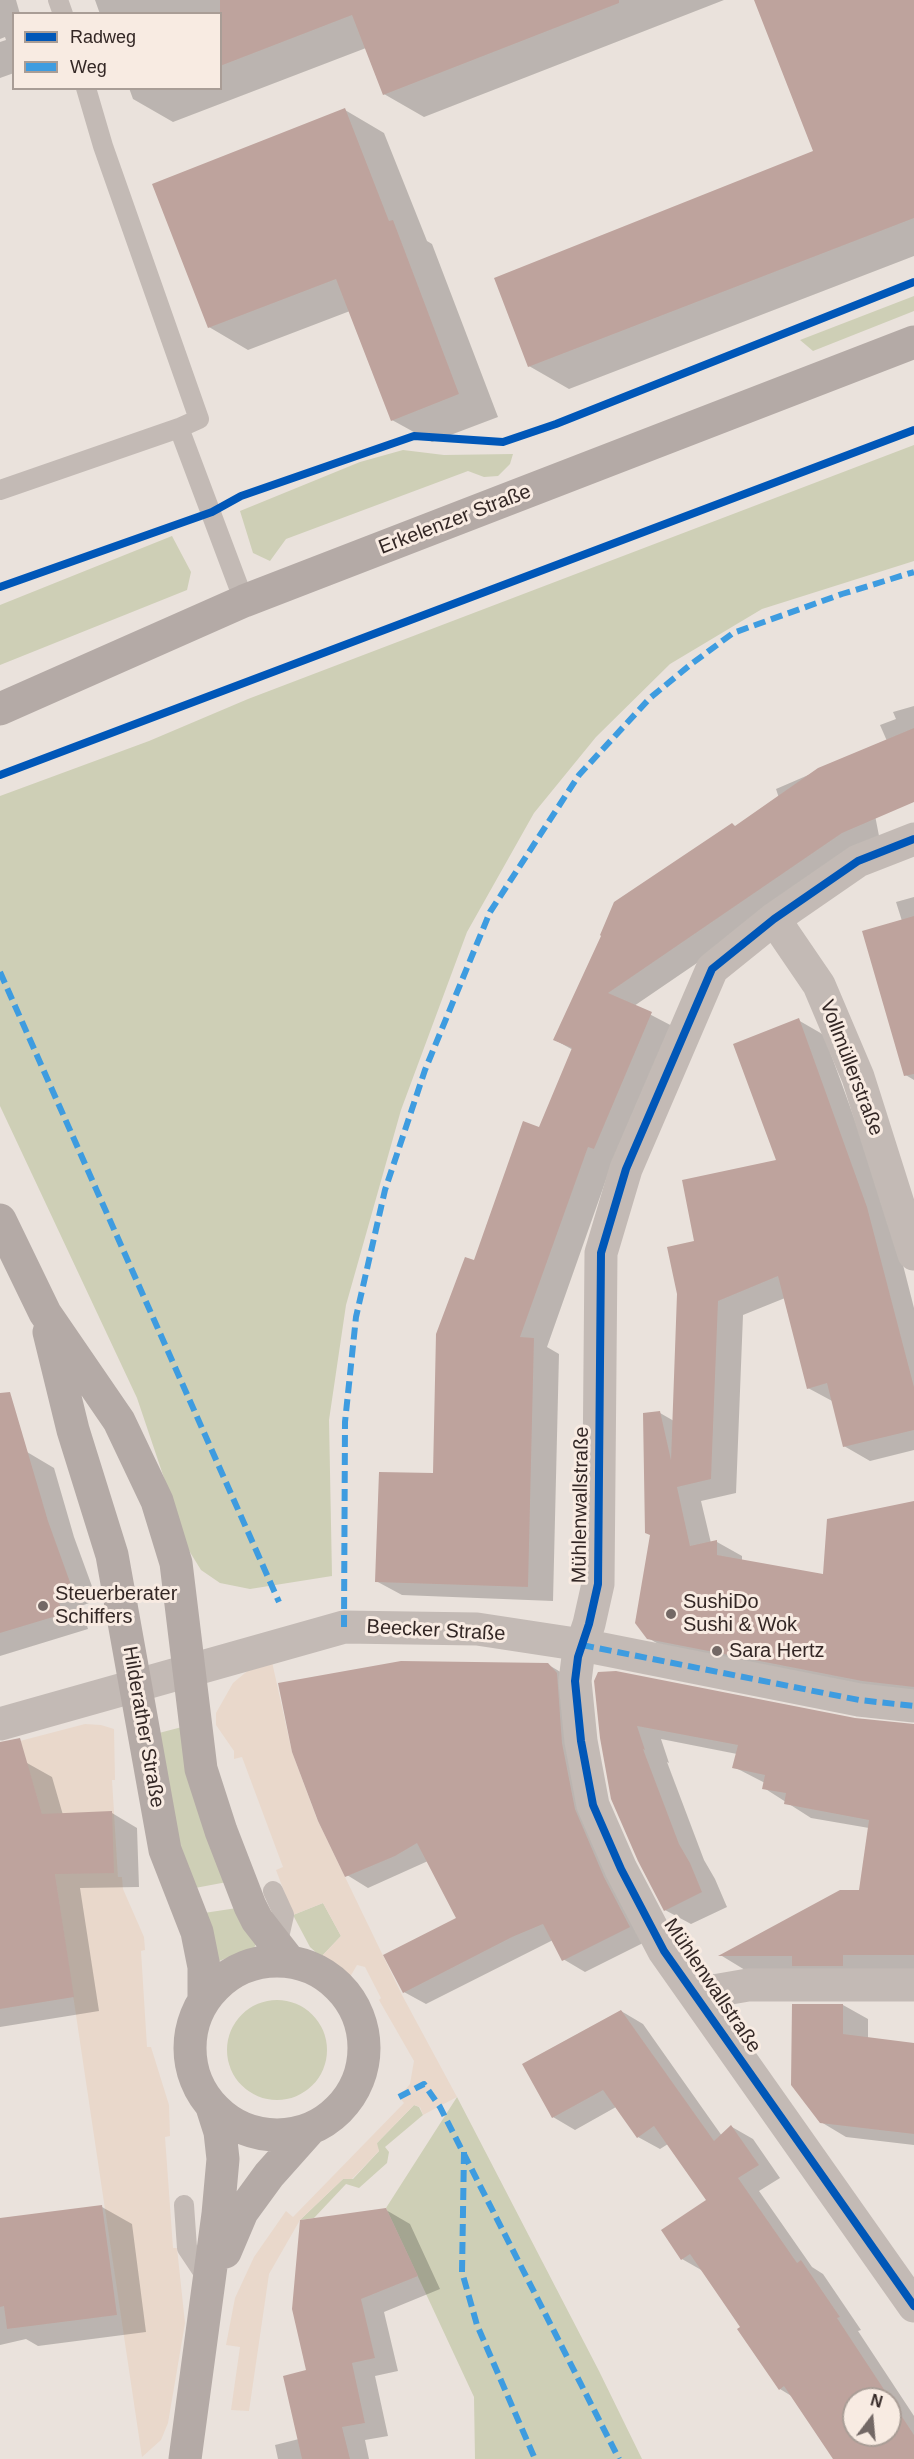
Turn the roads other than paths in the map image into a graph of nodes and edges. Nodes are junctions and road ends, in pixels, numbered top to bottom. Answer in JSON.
{"nodes":[{"id":1,"x":87,"y":90,"type":"edge"},
{"id":2,"x":914,"y":342,"type":"edge"},
{"id":3,"x":178,"y":428,"type":"junction"},
{"id":4,"x":0,"y":490,"type":"edge"},
{"id":5,"x":244,"y":601,"type":"junction"},
{"id":6,"x":0,"y":709,"type":"edge"},
{"id":7,"x":914,"y":839,"type":"edge"},
{"id":8,"x":774,"y":919,"type":"junction"},
{"id":9,"x":0,"y":1220,"type":"edge"},
{"id":10,"x":912,"y":1235,"type":"edge"},
{"id":11,"x":45,"y":1313,"type":"junction"},
{"id":12,"x":582,"y":1645,"type":"junction"},
{"id":13,"x":189,"y":1671,"type":"junction"},
{"id":14,"x":136,"y":1686,"type":"junction"},
{"id":15,"x":914,"y":1706,"type":"edge"},
{"id":16,"x":0,"y":1724,"type":"edge"},
{"id":17,"x":273,"y":1891,"type":"dead end"},
{"id":18,"x":283,"y":1953,"type":"junction"},
{"id":19,"x":914,"y":1985,"type":"edge"},
{"id":20,"x":696,"y":1994,"type":"junction"},
{"id":21,"x":204,"y":2000,"type":"junction"},
{"id":22,"x":212,"y":2107,"type":"junction"},
{"id":23,"x":310,"y":2129,"type":"junction"},
{"id":24,"x":184,"y":2205,"type":"dead end"},
{"id":25,"x":908,"y":2292,"type":"edge"},
{"id":26,"x":207,"y":2294,"type":"junction"},
{"id":27,"x":184,"y":2459,"type":"edge"}],
"edges":[{"from":1,"to":3,"type":"lane"},
{"from":2,"to":5,"type":"street","name":"Erkelenzer Straße"},
{"from":3,"to":4,"type":"lane"},
{"from":3,"to":5,"type":"lane"},
{"from":5,"to":6,"type":"street","name":"Erkelenzer Straße"},
{"from":7,"to":8,"type":"street","name":"Mühlenwallstraße"},
{"from":8,"to":10,"type":"street","name":"Vollmüllerstraße"},
{"from":8,"to":12,"type":"street","name":"Mühlenwallstraße"},
{"from":9,"to":11,"type":"street","name":"Hilderather Straße"},
{"from":11,"to":13,"type":"street","name":"Hilderather Straße"},
{"from":11,"to":14,"type":"street","name":"Hilderather Straße"},
{"from":12,"to":13,"type":"street","name":"Beecker Straße"},
{"from":12,"to":15,"type":"street","name":"Beecker Straße"},
{"from":12,"to":20,"type":"street","name":"Mühlenwallstraße"},
{"from":13,"to":14,"type":"street","name":"Beecker Straße"},
{"from":13,"to":18,"type":"street","name":"Hilderather Straße"},
{"from":14,"to":16,"type":"street","name":"Beecker Straße"},
{"from":14,"to":21,"type":"street","name":"Hilderather Straße"},
{"from":17,"to":18,"type":"lane"},
{"from":18,"to":21,"type":"street"},
{"from":18,"to":23,"type":"street"},
{"from":19,"to":20,"type":"street","name":"Mühlenwallstraße"},
{"from":20,"to":25,"type":"street","name":"Mühlenwallstraße"},
{"from":21,"to":22,"type":"street"},
{"from":22,"to":23,"type":"street"},
{"from":22,"to":26,"type":"street"},
{"from":23,"to":26,"type":"street"},
{"from":24,"to":26,"type":"lane"},
{"from":26,"to":27,"type":"street"}]}
